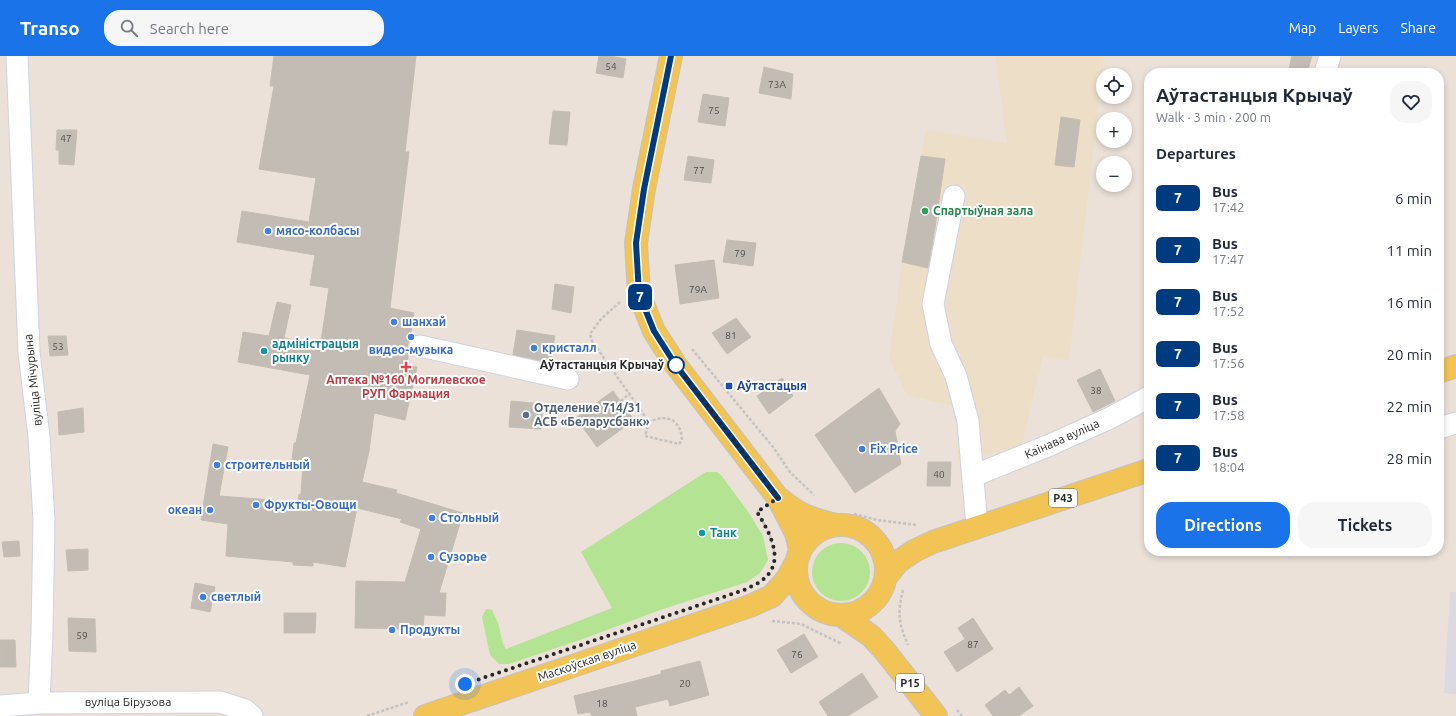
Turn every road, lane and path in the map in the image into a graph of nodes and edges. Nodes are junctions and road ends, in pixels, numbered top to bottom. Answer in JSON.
{"nodes":[{"id":1,"x":17,"y":56,"type":"edge"},
{"id":2,"x":671,"y":56,"type":"edge"},
{"id":3,"x":1330,"y":56,"type":"edge"},
{"id":4,"x":1326,"y":68,"type":"edge"},
{"id":5,"x":954,"y":196,"type":"dead end"},
{"id":6,"x":689,"y":345,"type":"dead end"},
{"id":7,"x":420,"y":346,"type":"dead end"},
{"id":8,"x":1456,"y":366,"type":"edge"},
{"id":9,"x":1444,"y":370,"type":"edge"},
{"id":10,"x":568,"y":379,"type":"dead end"},
{"id":11,"x":630,"y":393,"type":"dead end"},
{"id":12,"x":1144,"y":400,"type":"edge"},
{"id":13,"x":621,"y":401,"type":"dead end"},
{"id":14,"x":649,"y":422,"type":"joint"},
{"id":15,"x":1456,"y":423,"type":"edge"},
{"id":16,"x":1444,"y":427,"type":"edge"},
{"id":17,"x":1144,"y":472,"type":"edge"},
{"id":18,"x":973,"y":476,"type":"junction"},
{"id":19,"x":800,"y":482,"type":"junction"},
{"id":20,"x":778,"y":498,"type":"junction"},
{"id":21,"x":820,"y":498,"type":"dead end"},
{"id":22,"x":843,"y":519,"type":"junction"},
{"id":23,"x":977,"y":527,"type":"junction"},
{"id":24,"x":867,"y":533,"type":"junction"},
{"id":25,"x":927,"y":533,"type":"junction"},
{"id":26,"x":797,"y":557,"type":"junction"},
{"id":27,"x":774,"y":561,"type":"dead end"},
{"id":28,"x":884,"y":584,"type":"junction"},
{"id":29,"x":906,"y":585,"type":"dead end"},
{"id":30,"x":750,"y":606,"type":"junction"},
{"id":31,"x":819,"y":611,"type":"junction"},
{"id":32,"x":842,"y":616,"type":"junction"},
{"id":33,"x":904,"y":635,"type":"junction"},
{"id":34,"x":848,"y":646,"type":"dead end"},
{"id":35,"x":884,"y":650,"type":"junction"},
{"id":36,"x":911,"y":650,"type":"dead end"},
{"id":37,"x":40,"y":703,"type":"junction"},
{"id":38,"x":0,"y":706,"type":"edge"},
{"id":39,"x":418,"y":708,"type":"edge"},
{"id":40,"x":464,"y":710,"type":"edge"},
{"id":41,"x":944,"y":710,"type":"edge"},
{"id":42,"x":252,"y":716,"type":"edge"},
{"id":43,"x":367,"y":716,"type":"edge"},
{"id":44,"x":962,"y":716,"type":"edge"}],
"edges":[{"from":1,"to":37,"type":"street","name":"вуліца Мічурына"},
{"from":2,"to":20,"type":"main road"},
{"from":3,"to":4,"type":"street"},
{"from":5,"to":18,"type":"street"},
{"from":6,"to":19,"type":"path"},
{"from":7,"to":10,"type":"street"},
{"from":8,"to":9,"type":"main road"},
{"from":11,"to":13,"type":"path"},
{"from":12,"to":18,"type":"street","name":"Каінава вуліца"},
{"from":14,"to":14,"type":"path"},
{"from":15,"to":16,"type":"street"},
{"from":17,"to":23,"type":"main road","number":"Р43"},
{"from":18,"to":23,"type":"street"},
{"from":19,"to":20,"type":"path"},
{"from":19,"to":21,"type":"path"},
{"from":20,"to":22,"type":"main road"},
{"from":20,"to":26,"type":"main road"},
{"from":20,"to":27,"type":"path"},
{"from":22,"to":24,"type":"main road","number":"Р43"},
{"from":22,"to":25,"type":"path"},
{"from":22,"to":26,"type":"main road","number":"Р43"},
{"from":23,"to":25,"type":"main road","number":"Р43"},
{"from":24,"to":25,"type":"main road","number":"Р43"},
{"from":24,"to":28,"type":"main road","number":"Р43"},
{"from":25,"to":28,"type":"main road","number":"Р43"},
{"from":26,"to":30,"type":"main road","name":"Маскоўская вуліца","number":"Р43"},
{"from":26,"to":31,"type":"main road","number":"Р43"},
{"from":28,"to":32,"type":"main road","number":"Р43"},
{"from":28,"to":35,"type":"main road","number":"Р15"},
{"from":29,"to":33,"type":"path"},
{"from":30,"to":31,"type":"main road","name":"Маскоўская вуліца","number":"Р43"},
{"from":30,"to":34,"type":"path"},
{"from":30,"to":40,"type":"main road","name":"Маскоўская вуліца","number":"Р43"},
{"from":31,"to":32,"type":"main road","number":"Р43"},
{"from":32,"to":35,"type":"main road","number":"Р15"},
{"from":33,"to":35,"type":"path"},
{"from":33,"to":36,"type":"path"},
{"from":35,"to":41,"type":"main road","number":"Р15"},
{"from":37,"to":38,"type":"street","name":"вуліца Бірузова"},
{"from":37,"to":42,"type":"street","name":"вуліца Бірузова"},
{"from":39,"to":40,"type":"main road","name":"Маскоўская вуліца","number":"Р43"},
{"from":39,"to":43,"type":"path"},
{"from":41,"to":44,"type":"path"}]}
